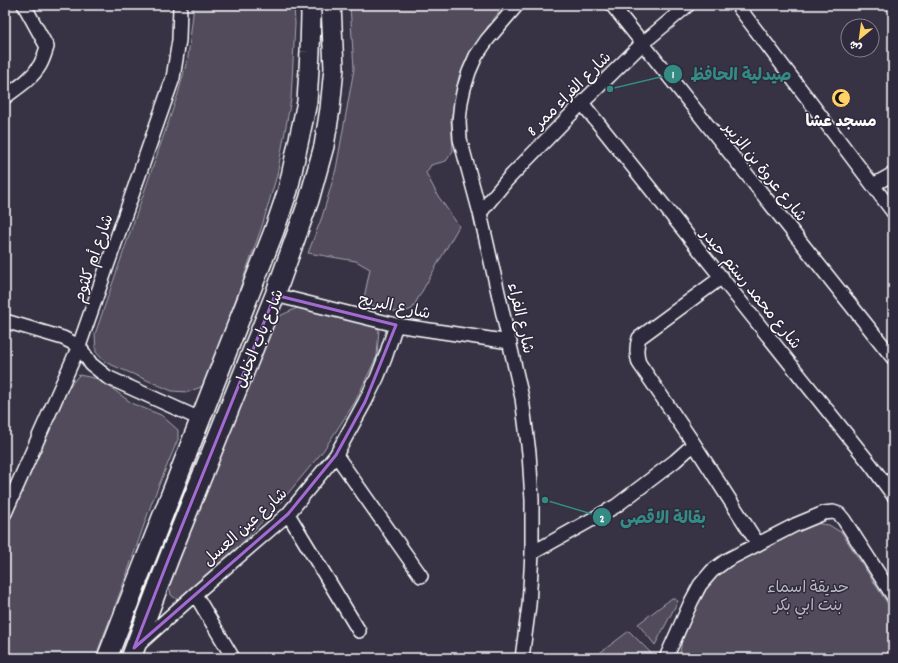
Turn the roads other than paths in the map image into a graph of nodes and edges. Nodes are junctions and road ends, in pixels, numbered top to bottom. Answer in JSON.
{"nodes":[{"id":1,"x":24,"y":5,"type":"edge"},
{"id":2,"x":180,"y":5,"type":"edge"},
{"id":3,"x":310,"y":5,"type":"edge"},
{"id":4,"x":331,"y":5,"type":"edge"},
{"id":5,"x":517,"y":5,"type":"edge"},
{"id":6,"x":612,"y":5,"type":"edge"},
{"id":7,"x":688,"y":5,"type":"edge"},
{"id":8,"x":737,"y":5,"type":"edge"},
{"id":9,"x":642,"y":44,"type":"junction"},
{"id":10,"x":5,"y":97,"type":"edge"},
{"id":11,"x":582,"y":103,"type":"junction"},
{"id":12,"x":893,"y":174,"type":"edge"},
{"id":13,"x":873,"y":185,"type":"junction"},
{"id":14,"x":893,"y":212,"type":"edge"},
{"id":15,"x":480,"y":214,"type":"junction"},
{"id":16,"x":722,"y":277,"type":"junction"},
{"id":17,"x":275,"y":295,"type":"junction"},
{"id":18,"x":5,"y":322,"type":"edge"},
{"id":19,"x":396,"y":325,"type":"junction"},
{"id":20,"x":510,"y":342,"type":"junction"},
{"id":21,"x":79,"y":346,"type":"junction"},
{"id":22,"x":893,"y":358,"type":"edge"},
{"id":23,"x":200,"y":419,"type":"junction"},
{"id":24,"x":694,"y":444,"type":"junction"},
{"id":25,"x":336,"y":455,"type":"junction"},
{"id":26,"x":893,"y":494,"type":"edge"},
{"id":27,"x":5,"y":513,"type":"edge"},
{"id":28,"x":288,"y":514,"type":"junction"},
{"id":29,"x":758,"y":544,"type":"junction"},
{"id":30,"x":532,"y":553,"type":"junction"},
{"id":31,"x":421,"y":576,"type":"dead end"},
{"id":32,"x":195,"y":594,"type":"junction"},
{"id":33,"x":893,"y":596,"type":"edge"},
{"id":34,"x":360,"y":631,"type":"dead end"},
{"id":35,"x":132,"y":653,"type":"edge"},
{"id":36,"x":107,"y":658,"type":"edge"},
{"id":37,"x":233,"y":658,"type":"edge"},
{"id":38,"x":522,"y":658,"type":"edge"},
{"id":39,"x":666,"y":658,"type":"edge"}],
"edges":[{"from":1,"to":10,"type":"street"},
{"from":2,"to":21,"type":"street","name":"شارع أم كلثوم"},
{"from":3,"to":23,"type":"main road","name":"شارع باب الخليل"},
{"from":4,"to":17,"type":"main road","name":"شارع باب الخليل"},
{"from":5,"to":15,"type":"street","name":"شارع الفراء"},
{"from":6,"to":9,"type":"street","name":"شارع عروة بن الزبير"},
{"from":7,"to":9,"type":"street","name":"شارع الفراء ممر 8"},
{"from":8,"to":13,"type":"street"},
{"from":9,"to":11,"type":"street","name":"شارع الفراء ممر 8"},
{"from":9,"to":22,"type":"street","name":"شارع عروة بن الزبير"},
{"from":11,"to":15,"type":"street","name":"شارع الفراء ممر 8"},
{"from":11,"to":16,"type":"street","name":"شارع محمد رستم حيدر"},
{"from":12,"to":13,"type":"street"},
{"from":13,"to":14,"type":"street"},
{"from":15,"to":20,"type":"street","name":"شارع الفراء"},
{"from":16,"to":24,"type":"street"},
{"from":16,"to":26,"type":"street","name":"شارع محمد رستم حيدر"},
{"from":17,"to":19,"type":"street","name":"شارع البريج"},
{"from":17,"to":35,"type":"main road","name":"شارع باب الخليل"},
{"from":18,"to":21,"type":"street"},
{"from":19,"to":20,"type":"street","name":"شارع البريج"},
{"from":19,"to":25,"type":"street","name":"شارع عين العسل"},
{"from":20,"to":30,"type":"street","name":"شارع الفراء"},
{"from":21,"to":23,"type":"street"},
{"from":21,"to":27,"type":"street","name":"شارع أم كلثوم"},
{"from":23,"to":36,"type":"main road","name":"شارع باب الخليل"},
{"from":24,"to":29,"type":"street"},
{"from":24,"to":30,"type":"street"},
{"from":25,"to":28,"type":"street","name":"شارع عين العسل"},
{"from":25,"to":31,"type":"street"},
{"from":28,"to":32,"type":"street","name":"شارع عين العسل"},
{"from":28,"to":34,"type":"street"},
{"from":29,"to":33,"type":"street"},
{"from":29,"to":39,"type":"street"},
{"from":30,"to":38,"type":"street","name":"شارع الفراء"},
{"from":32,"to":35,"type":"street","name":"شارع عين العسل"},
{"from":32,"to":37,"type":"street"}]}
